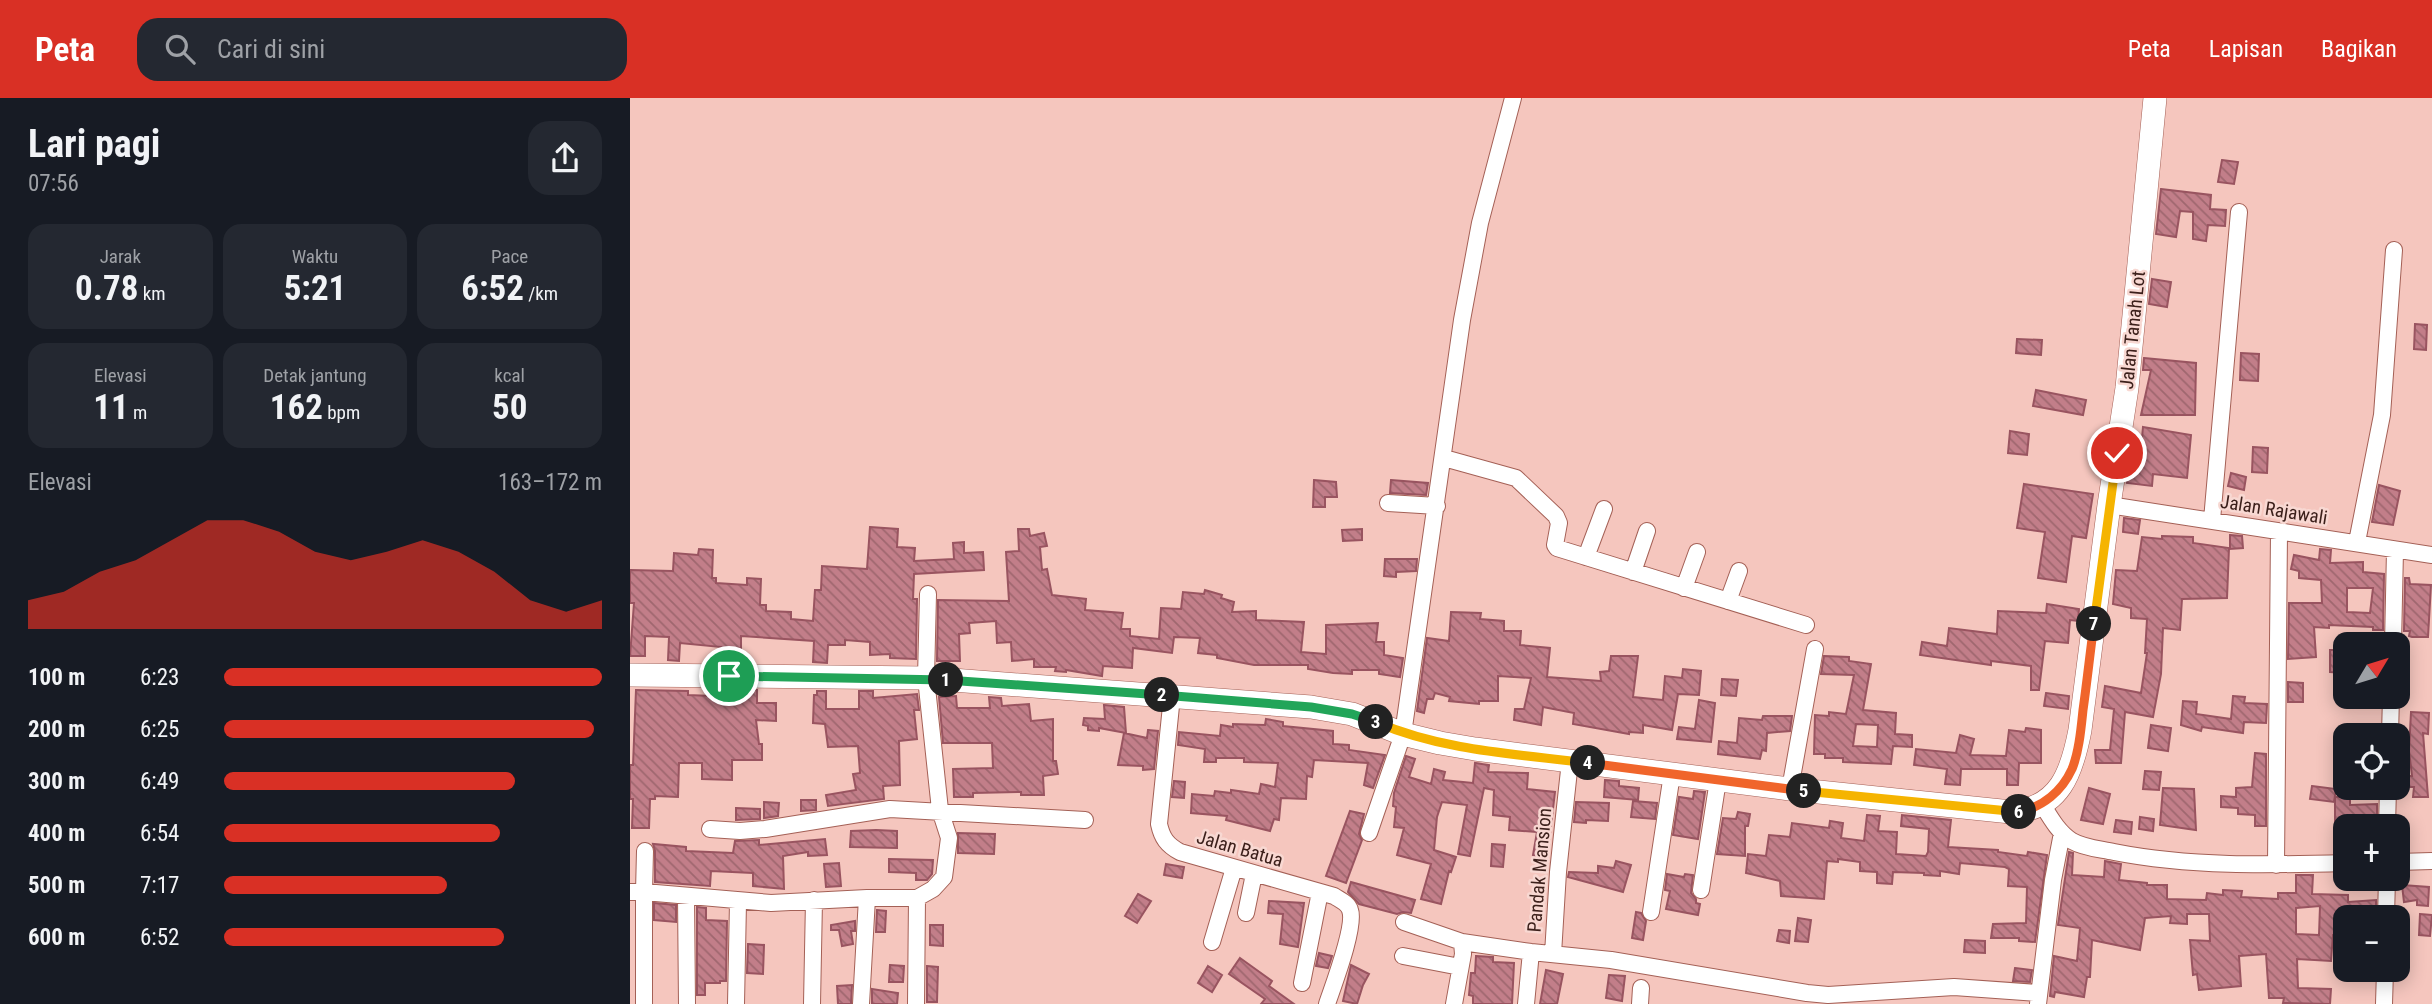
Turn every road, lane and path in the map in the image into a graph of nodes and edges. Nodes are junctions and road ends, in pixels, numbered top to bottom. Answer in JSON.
{"nodes":[{"id":1,"x":1513,"y":98,"type":"edge"},
{"id":2,"x":2155,"y":98,"type":"edge"},
{"id":3,"x":2239,"y":212,"type":"dead end"},
{"id":4,"x":2394,"y":250,"type":"dead end"},
{"id":5,"x":1444,"y":458,"type":"junction"},
{"id":6,"x":1388,"y":503,"type":"dead end"},
{"id":7,"x":2109,"y":505,"type":"junction"},
{"id":8,"x":1437,"y":506,"type":"junction"},
{"id":9,"x":1604,"y":509,"type":"dead end"},
{"id":10,"x":2212,"y":520,"type":"junction"},
{"id":11,"x":1647,"y":531,"type":"dead end"},
{"id":12,"x":2279,"y":532,"type":"junction"},
{"id":13,"x":2357,"y":542,"type":"junction"},
{"id":14,"x":2395,"y":550,"type":"junction"},
{"id":15,"x":1697,"y":552,"type":"dead end"},
{"id":16,"x":2432,"y":555,"type":"edge"},
{"id":17,"x":1586,"y":557,"type":"junction"},
{"id":18,"x":1738,"y":571,"type":"dead end"},
{"id":19,"x":1633,"y":572,"type":"junction"},
{"id":20,"x":1684,"y":588,"type":"junction"},
{"id":21,"x":928,"y":594,"type":"dead end"},
{"id":22,"x":1728,"y":601,"type":"junction"},
{"id":23,"x":1806,"y":625,"type":"dead end"},
{"id":24,"x":2393,"y":632,"type":"edge"},
{"id":25,"x":1815,"y":649,"type":"dead end"},
{"id":26,"x":630,"y":675,"type":"edge"},
{"id":27,"x":926,"y":678,"type":"junction"},
{"id":28,"x":1172,"y":696,"type":"junction"},
{"id":29,"x":1403,"y":734,"type":"junction"},
{"id":30,"x":1570,"y":761,"type":"junction"},
{"id":31,"x":1672,"y":774,"type":"junction"},
{"id":32,"x":1718,"y":780,"type":"junction"},
{"id":33,"x":1790,"y":789,"type":"junction"},
{"id":34,"x":2042,"y":804,"type":"junction"},
{"id":35,"x":940,"y":810,"type":"junction"},
{"id":36,"x":1085,"y":820,"type":"dead end"},
{"id":37,"x":710,"y":828,"type":"dead end"},
{"id":38,"x":1369,"y":833,"type":"dead end"},
{"id":39,"x":2062,"y":833,"type":"junction"},
{"id":40,"x":645,"y":851,"type":"dead end"},
{"id":41,"x":2432,"y":860,"type":"edge"},
{"id":42,"x":2410,"y":861,"type":"edge"},
{"id":43,"x":2333,"y":863,"type":"edge"},
{"id":44,"x":2276,"y":865,"type":"junction"},
{"id":45,"x":1234,"y":868,"type":"junction"},
{"id":46,"x":1254,"y":873,"type":"junction"},
{"id":47,"x":1701,"y":890,"type":"dead end"},
{"id":48,"x":637,"y":892,"type":"edge"},
{"id":49,"x":1320,"y":892,"type":"junction"},
{"id":50,"x":686,"y":897,"type":"junction"},
{"id":51,"x":867,"y":898,"type":"junction"},
{"id":52,"x":917,"y":898,"type":"junction"},
{"id":53,"x":814,"y":900,"type":"junction"},
{"id":54,"x":738,"y":902,"type":"junction"},
{"id":55,"x":1651,"y":912,"type":"dead end"},
{"id":56,"x":1246,"y":913,"type":"dead end"},
{"id":57,"x":1404,"y":922,"type":"dead end"},
{"id":58,"x":1212,"y":942,"type":"dead end"},
{"id":59,"x":1462,"y":942,"type":"junction"},
{"id":60,"x":1531,"y":952,"type":"junction"},
{"id":61,"x":1553,"y":954,"type":"junction"},
{"id":62,"x":1403,"y":956,"type":"dead end"},
{"id":63,"x":1460,"y":967,"type":"junction"},
{"id":64,"x":2385,"y":982,"type":"edge"},
{"id":65,"x":1302,"y":983,"type":"dead end"},
{"id":66,"x":2039,"y":999,"type":"edge"},
{"id":67,"x":645,"y":1004,"type":"edge"},
{"id":68,"x":687,"y":1004,"type":"edge"},
{"id":69,"x":736,"y":1004,"type":"edge"},
{"id":70,"x":812,"y":1004,"type":"edge"},
{"id":71,"x":861,"y":1004,"type":"edge"},
{"id":72,"x":916,"y":1004,"type":"edge"},
{"id":73,"x":1327,"y":1004,"type":"edge"},
{"id":74,"x":1454,"y":1004,"type":"edge"},
{"id":75,"x":1526,"y":1004,"type":"edge"},
{"id":76,"x":2384,"y":1004,"type":"edge"}],
"edges":[{"from":1,"to":5,"type":"street"},
{"from":2,"to":7,"type":"main road","name":"Jalan Tanah Lot"},
{"from":3,"to":10,"type":"street"},
{"from":4,"to":13,"type":"street"},
{"from":5,"to":8,"type":"street"},
{"from":5,"to":17,"type":"street"},
{"from":6,"to":8,"type":"street"},
{"from":7,"to":10,"type":"street","name":"Jalan Rajawali"},
{"from":7,"to":34,"type":"main road","name":"Jalan Tanah Lot"},
{"from":8,"to":29,"type":"street"},
{"from":9,"to":17,"type":"street"},
{"from":10,"to":12,"type":"street","name":"Jalan Rajawali"},
{"from":11,"to":19,"type":"street"},
{"from":12,"to":13,"type":"street","name":"Jalan Rajawali"},
{"from":12,"to":44,"type":"street"},
{"from":13,"to":14,"type":"street","name":"Jalan Rajawali"},
{"from":14,"to":16,"type":"street","name":"Jalan Rajawali"},
{"from":14,"to":24,"type":"street"},
{"from":15,"to":20,"type":"street"},
{"from":17,"to":19,"type":"street"},
{"from":18,"to":22,"type":"street"},
{"from":19,"to":20,"type":"street"},
{"from":20,"to":22,"type":"street"},
{"from":21,"to":27,"type":"street"},
{"from":22,"to":23,"type":"street"},
{"from":25,"to":33,"type":"street"},
{"from":26,"to":27,"type":"main road"},
{"from":27,"to":28,"type":"main road"},
{"from":27,"to":35,"type":"street"},
{"from":28,"to":29,"type":"main road"},
{"from":28,"to":45,"type":"street","name":"Jalan Batua"},
{"from":29,"to":30,"type":"main road"},
{"from":29,"to":38,"type":"street"},
{"from":30,"to":31,"type":"main road"},
{"from":30,"to":61,"type":"street","name":"Pandak Mansion"},
{"from":31,"to":32,"type":"main road"},
{"from":31,"to":55,"type":"street"},
{"from":32,"to":33,"type":"main road"},
{"from":32,"to":47,"type":"street"},
{"from":33,"to":34,"type":"main road"},
{"from":34,"to":39,"type":"street"},
{"from":35,"to":36,"type":"street"},
{"from":35,"to":37,"type":"street"},
{"from":35,"to":52,"type":"street"},
{"from":39,"to":44,"type":"street"},
{"from":39,"to":66,"type":"street"},
{"from":40,"to":48,"type":"street"},
{"from":41,"to":42,"type":"street"},
{"from":43,"to":44,"type":"street"},
{"from":45,"to":46,"type":"street","name":"Jalan Batua"},
{"from":45,"to":58,"type":"street"},
{"from":46,"to":49,"type":"street","name":"Jalan Batua"},
{"from":46,"to":56,"type":"street"},
{"from":48,"to":50,"type":"street"},
{"from":48,"to":67,"type":"street"},
{"from":49,"to":65,"type":"street"},
{"from":49,"to":73,"type":"street","name":"Jalan Batua"},
{"from":50,"to":54,"type":"street"},
{"from":50,"to":68,"type":"street"},
{"from":51,"to":52,"type":"street"},
{"from":51,"to":53,"type":"street"},
{"from":51,"to":71,"type":"street"},
{"from":52,"to":72,"type":"street"},
{"from":53,"to":54,"type":"street"},
{"from":53,"to":70,"type":"street"},
{"from":54,"to":69,"type":"street"},
{"from":57,"to":59,"type":"street","name":"Pandak Mansion"},
{"from":59,"to":60,"type":"street","name":"Pandak Mansion"},
{"from":59,"to":63,"type":"street"},
{"from":60,"to":61,"type":"street","name":"Pandak Mansion"},
{"from":60,"to":75,"type":"street"},
{"from":61,"to":66,"type":"street"},
{"from":62,"to":63,"type":"street"},
{"from":63,"to":74,"type":"street"},
{"from":64,"to":76,"type":"street"}]}
